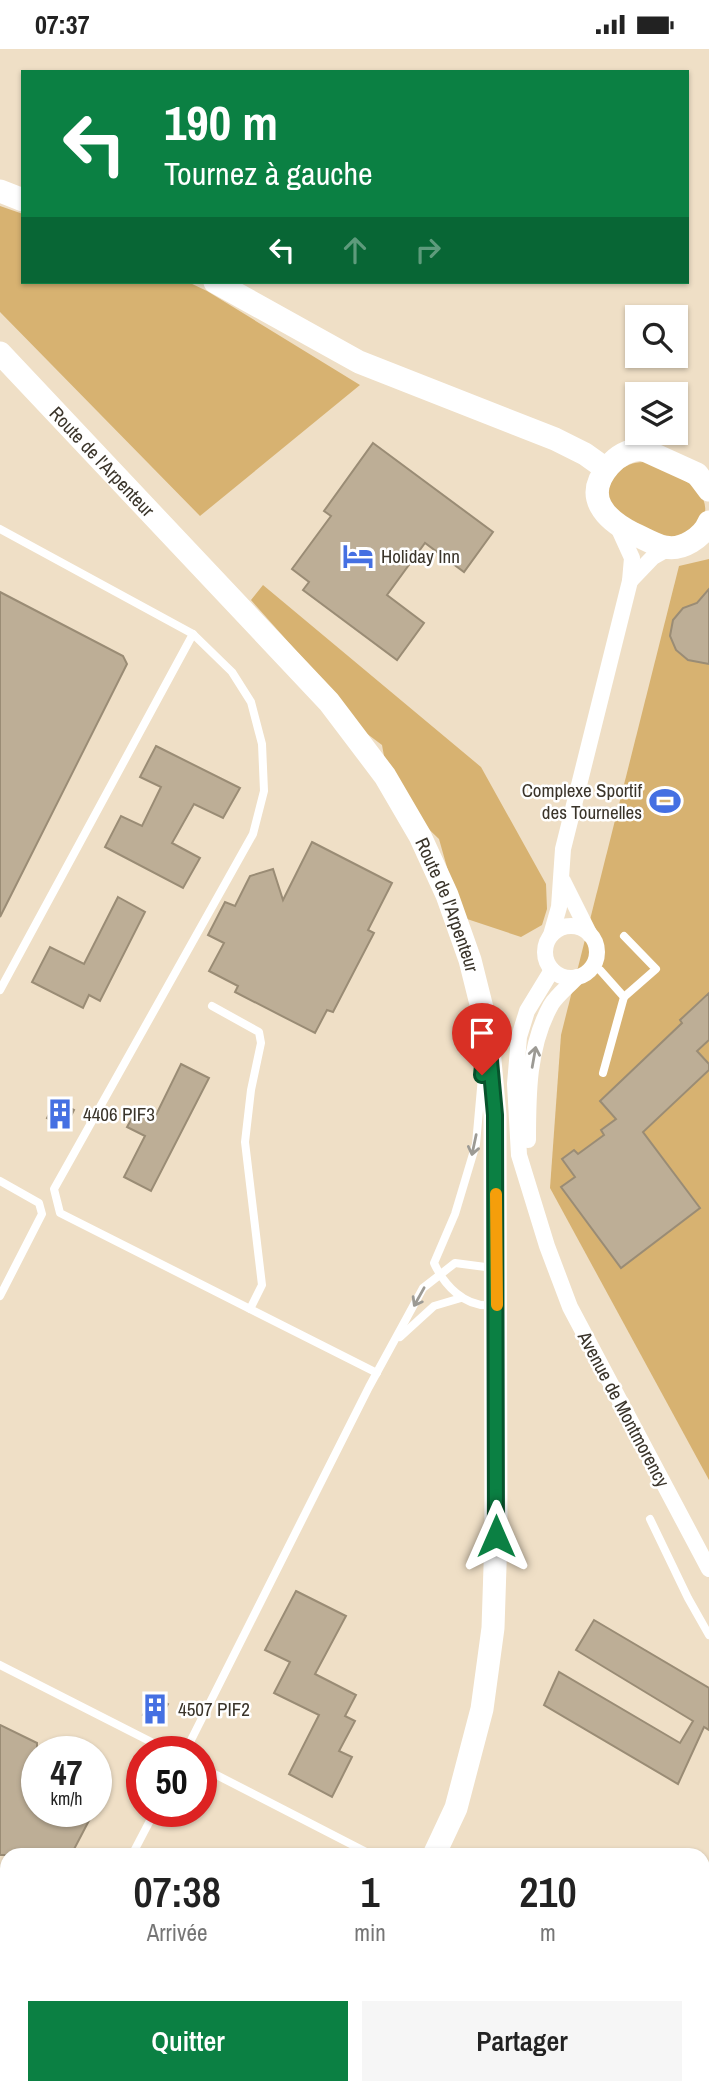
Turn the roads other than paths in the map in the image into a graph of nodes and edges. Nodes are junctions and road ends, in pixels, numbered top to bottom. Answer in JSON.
{"nodes":[{"id":1,"x":0,"y":191,"type":"edge"},
{"id":2,"x":21,"y":198,"type":"edge"},
{"id":3,"x":219,"y":284,"type":"edge"},
{"id":4,"x":0,"y":353,"type":"edge"},
{"id":5,"x":606,"y":469,"type":"junction"},
{"id":6,"x":705,"y":477,"type":"edge"},
{"id":7,"x":617,"y":526,"type":"junction"},
{"id":8,"x":708,"y":526,"type":"edge"},
{"id":9,"x":0,"y":529,"type":"edge"},
{"id":10,"x":669,"y":548,"type":"junction"},
{"id":11,"x":630,"y":581,"type":"junction"},
{"id":12,"x":193,"y":634,"type":"junction"},
{"id":13,"x":561,"y":876,"type":"junction"},
{"id":14,"x":551,"y":935,"type":"junction"},
{"id":15,"x":590,"y":935,"type":"junction"},
{"id":16,"x":624,"y":936,"type":"dead end"},
{"id":17,"x":592,"y":967,"type":"junction"},
{"id":18,"x":552,"y":970,"type":"junction"},
{"id":19,"x":578,"y":977,"type":"junction"},
{"id":20,"x":0,"y":990,"type":"edge"},
{"id":21,"x":624,"y":997,"type":"junction"},
{"id":22,"x":212,"y":1006,"type":"dead end"},
{"id":23,"x":487,"y":1028,"type":"junction"},
{"id":24,"x":603,"y":1073,"type":"dead end"},
{"id":25,"x":0,"y":1181,"type":"edge"},
{"id":26,"x":547,"y":1245,"type":"junction"},
{"id":27,"x":496,"y":1268,"type":"junction"},
{"id":28,"x":439,"y":1275,"type":"junction"},
{"id":29,"x":0,"y":1296,"type":"edge"},
{"id":30,"x":461,"y":1298,"type":"junction"},
{"id":31,"x":497,"y":1304,"type":"junction"},
{"id":32,"x":250,"y":1309,"type":"junction"},
{"id":33,"x":395,"y":1341,"type":"junction"},
{"id":34,"x":377,"y":1373,"type":"junction"},
{"id":35,"x":650,"y":1519,"type":"dead end"},
{"id":36,"x":709,"y":1569,"type":"edge"},
{"id":37,"x":709,"y":1635,"type":"edge"},
{"id":38,"x":0,"y":1665,"type":"edge"},
{"id":39,"x":140,"y":1736,"type":"edge"},
{"id":40,"x":193,"y":1736,"type":"edge"},
{"id":41,"x":217,"y":1775,"type":"edge"},
{"id":42,"x":147,"y":1827,"type":"edge"},
{"id":43,"x":136,"y":1848,"type":"edge"},
{"id":44,"x":358,"y":1848,"type":"edge"},
{"id":45,"x":437,"y":1848,"type":"edge"}],
"edges":[{"from":1,"to":2,"type":"main road"},
{"from":3,"to":5,"type":"main road"},
{"from":4,"to":23,"type":"main road","name":"Route de l'Arpenteur"},
{"from":5,"to":6,"type":"main road"},
{"from":5,"to":7,"type":"main road"},
{"from":7,"to":10,"type":"main road"},
{"from":7,"to":11,"type":"street"},
{"from":8,"to":10,"type":"main road"},
{"from":9,"to":12,"type":"lane"},
{"from":10,"to":11,"type":"street"},
{"from":11,"to":13,"type":"street"},
{"from":12,"to":20,"type":"lane"},
{"from":12,"to":32,"type":"lane"},
{"from":13,"to":14,"type":"street"},
{"from":13,"to":15,"type":"street"},
{"from":14,"to":15,"type":"street"},
{"from":14,"to":18,"type":"street"},
{"from":15,"to":17,"type":"street"},
{"from":16,"to":21,"type":"lane"},
{"from":17,"to":19,"type":"street"},
{"from":17,"to":21,"type":"lane"},
{"from":18,"to":19,"type":"street"},
{"from":18,"to":26,"type":"street","name":"Avenue de Montmorency"},
{"from":26,"to":19,"type":"street","name":"Avenue de Montmorency","one_way":true},
{"from":21,"to":24,"type":"lane"},
{"from":22,"to":32,"type":"lane"},
{"from":23,"to":27,"type":"main road","name":"Route de l'Arpenteur"},
{"from":23,"to":28,"type":"lane","one_way":true},
{"from":25,"to":29,"type":"lane"},
{"from":26,"to":36,"type":"street","name":"Avenue de Montmorency"},
{"from":27,"to":28,"type":"lane"},
{"from":27,"to":31,"type":"main road","name":"Route de l'Arpenteur"},
{"from":28,"to":30,"type":"lane"},
{"from":28,"to":33,"type":"lane","one_way":true},
{"from":30,"to":31,"type":"lane"},
{"from":30,"to":33,"type":"lane"},
{"from":31,"to":45,"type":"main road","name":"Route de l'Arpenteur"},
{"from":32,"to":34,"type":"lane"},
{"from":33,"to":34,"type":"lane"},
{"from":34,"to":40,"type":"lane"},
{"from":35,"to":37,"type":"lane"},
{"from":38,"to":39,"type":"lane"},
{"from":41,"to":44,"type":"lane"},
{"from":42,"to":43,"type":"lane"}]}
